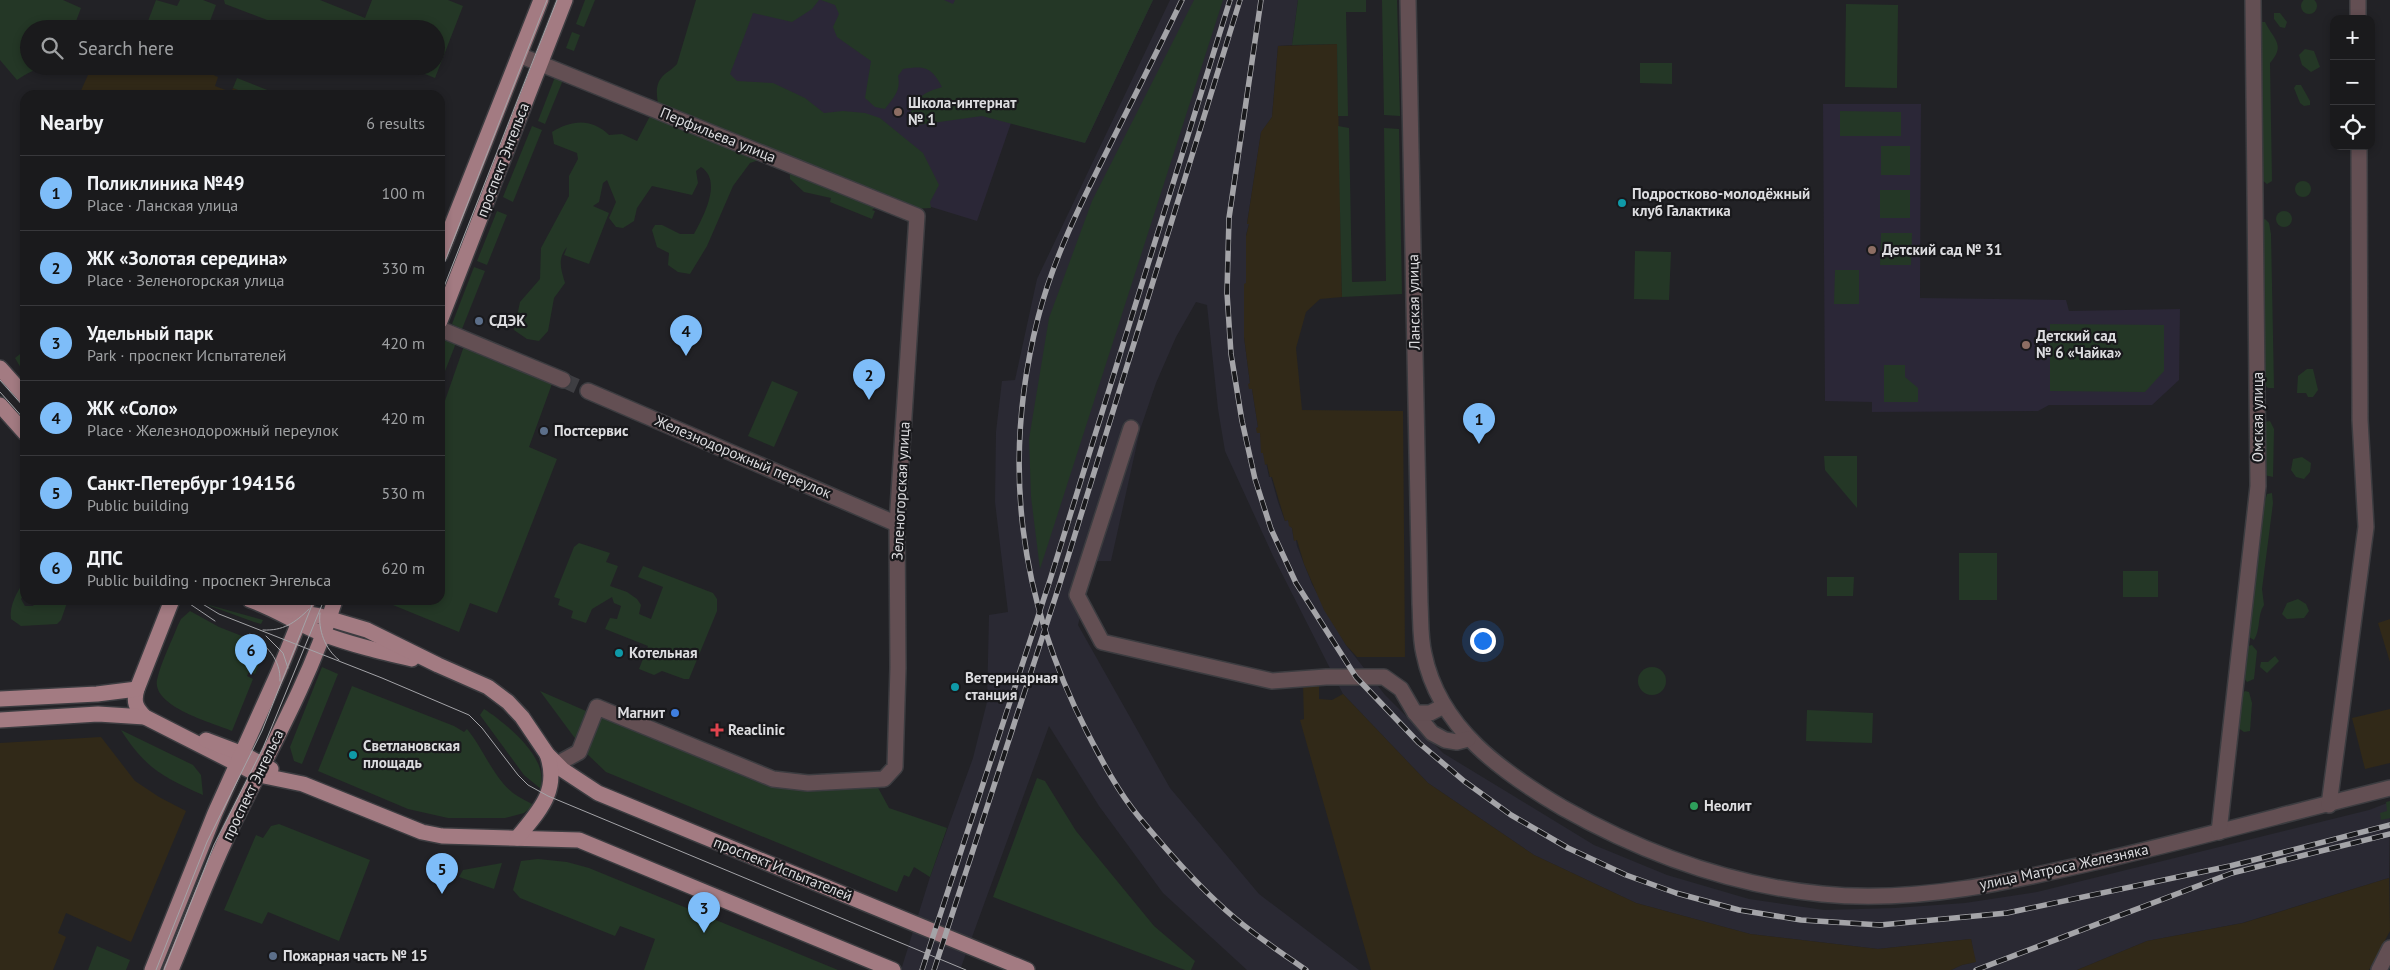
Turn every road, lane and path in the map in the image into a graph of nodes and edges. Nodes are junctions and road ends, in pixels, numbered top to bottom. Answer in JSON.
{"nodes":[{"id":1,"x":541,"y":0,"type":"edge"},
{"id":2,"x":565,"y":0,"type":"edge"},
{"id":3,"x":1408,"y":0,"type":"edge"},
{"id":4,"x":2253,"y":0,"type":"edge"},
{"id":5,"x":2358,"y":0,"type":"edge"},
{"id":6,"x":2358,"y":15,"type":"edge"},
{"id":7,"x":519,"y":55,"type":"junction"},
{"id":8,"x":540,"y":63,"type":"junction"},
{"id":9,"x":2359,"y":150,"type":"edge"},
{"id":10,"x":917,"y":216,"type":"joint"},
{"id":11,"x":445,"y":242,"type":"edge"},
{"id":12,"x":445,"y":308,"type":"edge"},
{"id":13,"x":445,"y":331,"type":"edge"},
{"id":14,"x":0,"y":368,"type":"edge"},
{"id":15,"x":563,"y":380,"type":"tunnel mouth"},
{"id":16,"x":20,"y":390,"type":"edge"},
{"id":17,"x":588,"y":390,"type":"tunnel mouth"},
{"id":18,"x":0,"y":405,"type":"edge"},
{"id":19,"x":20,"y":427,"type":"edge"},
{"id":20,"x":1131,"y":428,"type":"dead end"},
{"id":21,"x":897,"y":524,"type":"junction"},
{"id":22,"x":1420,"y":604,"type":"joint"},
{"id":23,"x":169,"y":605,"type":"edge"},
{"id":24,"x":264,"y":605,"type":"edge"},
{"id":25,"x":333,"y":605,"type":"edge"},
{"id":26,"x":303,"y":612,"type":"edge"},
{"id":27,"x":329,"y":618,"type":"junction"},
{"id":28,"x":324,"y":634,"type":"junction"},
{"id":29,"x":438,"y":665,"type":"junction"},
{"id":30,"x":137,"y":689,"type":"junction"},
{"id":31,"x":0,"y":699,"type":"edge"},
{"id":32,"x":1444,"y":706,"type":"junction"},
{"id":33,"x":1414,"y":713,"type":"junction"},
{"id":34,"x":145,"y":717,"type":"junction"},
{"id":35,"x":0,"y":720,"type":"edge"},
{"id":36,"x":1468,"y":739,"type":"junction"},
{"id":37,"x":240,"y":759,"type":"junction"},
{"id":38,"x":552,"y":759,"type":"junction"},
{"id":39,"x":262,"y":770,"type":"junction"},
{"id":40,"x":2390,"y":788,"type":"edge"},
{"id":41,"x":2329,"y":805,"type":"junction"},
{"id":42,"x":2219,"y":832,"type":"junction"},
{"id":43,"x":517,"y":838,"type":"junction"},
{"id":44,"x":2390,"y":948,"type":"edge"},
{"id":45,"x":152,"y":970,"type":"edge"},
{"id":46,"x":171,"y":970,"type":"edge"},
{"id":47,"x":893,"y":970,"type":"edge"},
{"id":48,"x":1027,"y":970,"type":"edge"},
{"id":49,"x":2379,"y":970,"type":"edge"}],
"edges":[{"from":1,"to":7,"type":"main road","name":"проспект Энгельса"},
{"from":2,"to":8,"type":"main road","name":"проспект Энгельса"},
{"from":3,"to":22,"type":"street","name":"Ланская улица"},
{"from":4,"to":42,"type":"street","name":"Омская улица"},
{"from":5,"to":6,"type":"street"},
{"from":7,"to":8,"type":"street","name":"Перфильева улица"},
{"from":7,"to":11,"type":"main road","name":"проспект Энгельса"},
{"from":8,"to":10,"type":"street","name":"Перфильева улица"},
{"from":8,"to":12,"type":"main road","name":"проспект Энгельса"},
{"from":9,"to":41,"type":"street"},
{"from":10,"to":21,"type":"street","name":"Зеленогорская улица"},
{"from":13,"to":15,"type":"street"},
{"from":14,"to":16,"type":"main road"},
{"from":17,"to":21,"type":"street","name":"Железнодорожный переулок"},
{"from":18,"to":19,"type":"main road"},
{"from":20,"to":33,"type":"street"},
{"from":21,"to":38,"type":"street","name":"Зеленогорская улица"},
{"from":22,"to":32,"type":"street","name":"улица Матроса Железняка"},
{"from":23,"to":30,"type":"main road"},
{"from":24,"to":26,"type":"main road"},
{"from":25,"to":27,"type":"main road","name":"проспект Энгельса"},
{"from":26,"to":27,"type":"main road"},
{"from":26,"to":28,"type":"main road"},
{"from":26,"to":37,"type":"main road","name":"проспект Энгельса"},
{"from":27,"to":28,"type":"main road","name":"проспект Энгельса"},
{"from":27,"to":29,"type":"main road"},
{"from":28,"to":29,"type":"main road"},
{"from":28,"to":39,"type":"main road","name":"проспект Энгельса"},
{"from":29,"to":38,"type":"main road"},
{"from":30,"to":31,"type":"main road"},
{"from":30,"to":34,"type":"main road"},
{"from":32,"to":33,"type":"street"},
{"from":32,"to":36,"type":"street","name":"улица Матроса Железняка"},
{"from":33,"to":36,"type":"street"},
{"from":34,"to":35,"type":"main road"},
{"from":34,"to":37,"type":"main road"},
{"from":36,"to":42,"type":"street","name":"улица Матроса Железняка"},
{"from":37,"to":39,"type":"main road"},
{"from":37,"to":45,"type":"main road","name":"проспект Энгельса"},
{"from":38,"to":43,"type":"main road"},
{"from":38,"to":48,"type":"main road","name":"проспект Испытателей"},
{"from":39,"to":43,"type":"main road"},
{"from":39,"to":46,"type":"main road","name":"проспект Энгельса"},
{"from":40,"to":41,"type":"street","name":"улица Матроса Железняка"},
{"from":41,"to":42,"type":"street","name":"улица Матроса Железняка"},
{"from":43,"to":47,"type":"main road"},
{"from":44,"to":49,"type":"street"}]}
